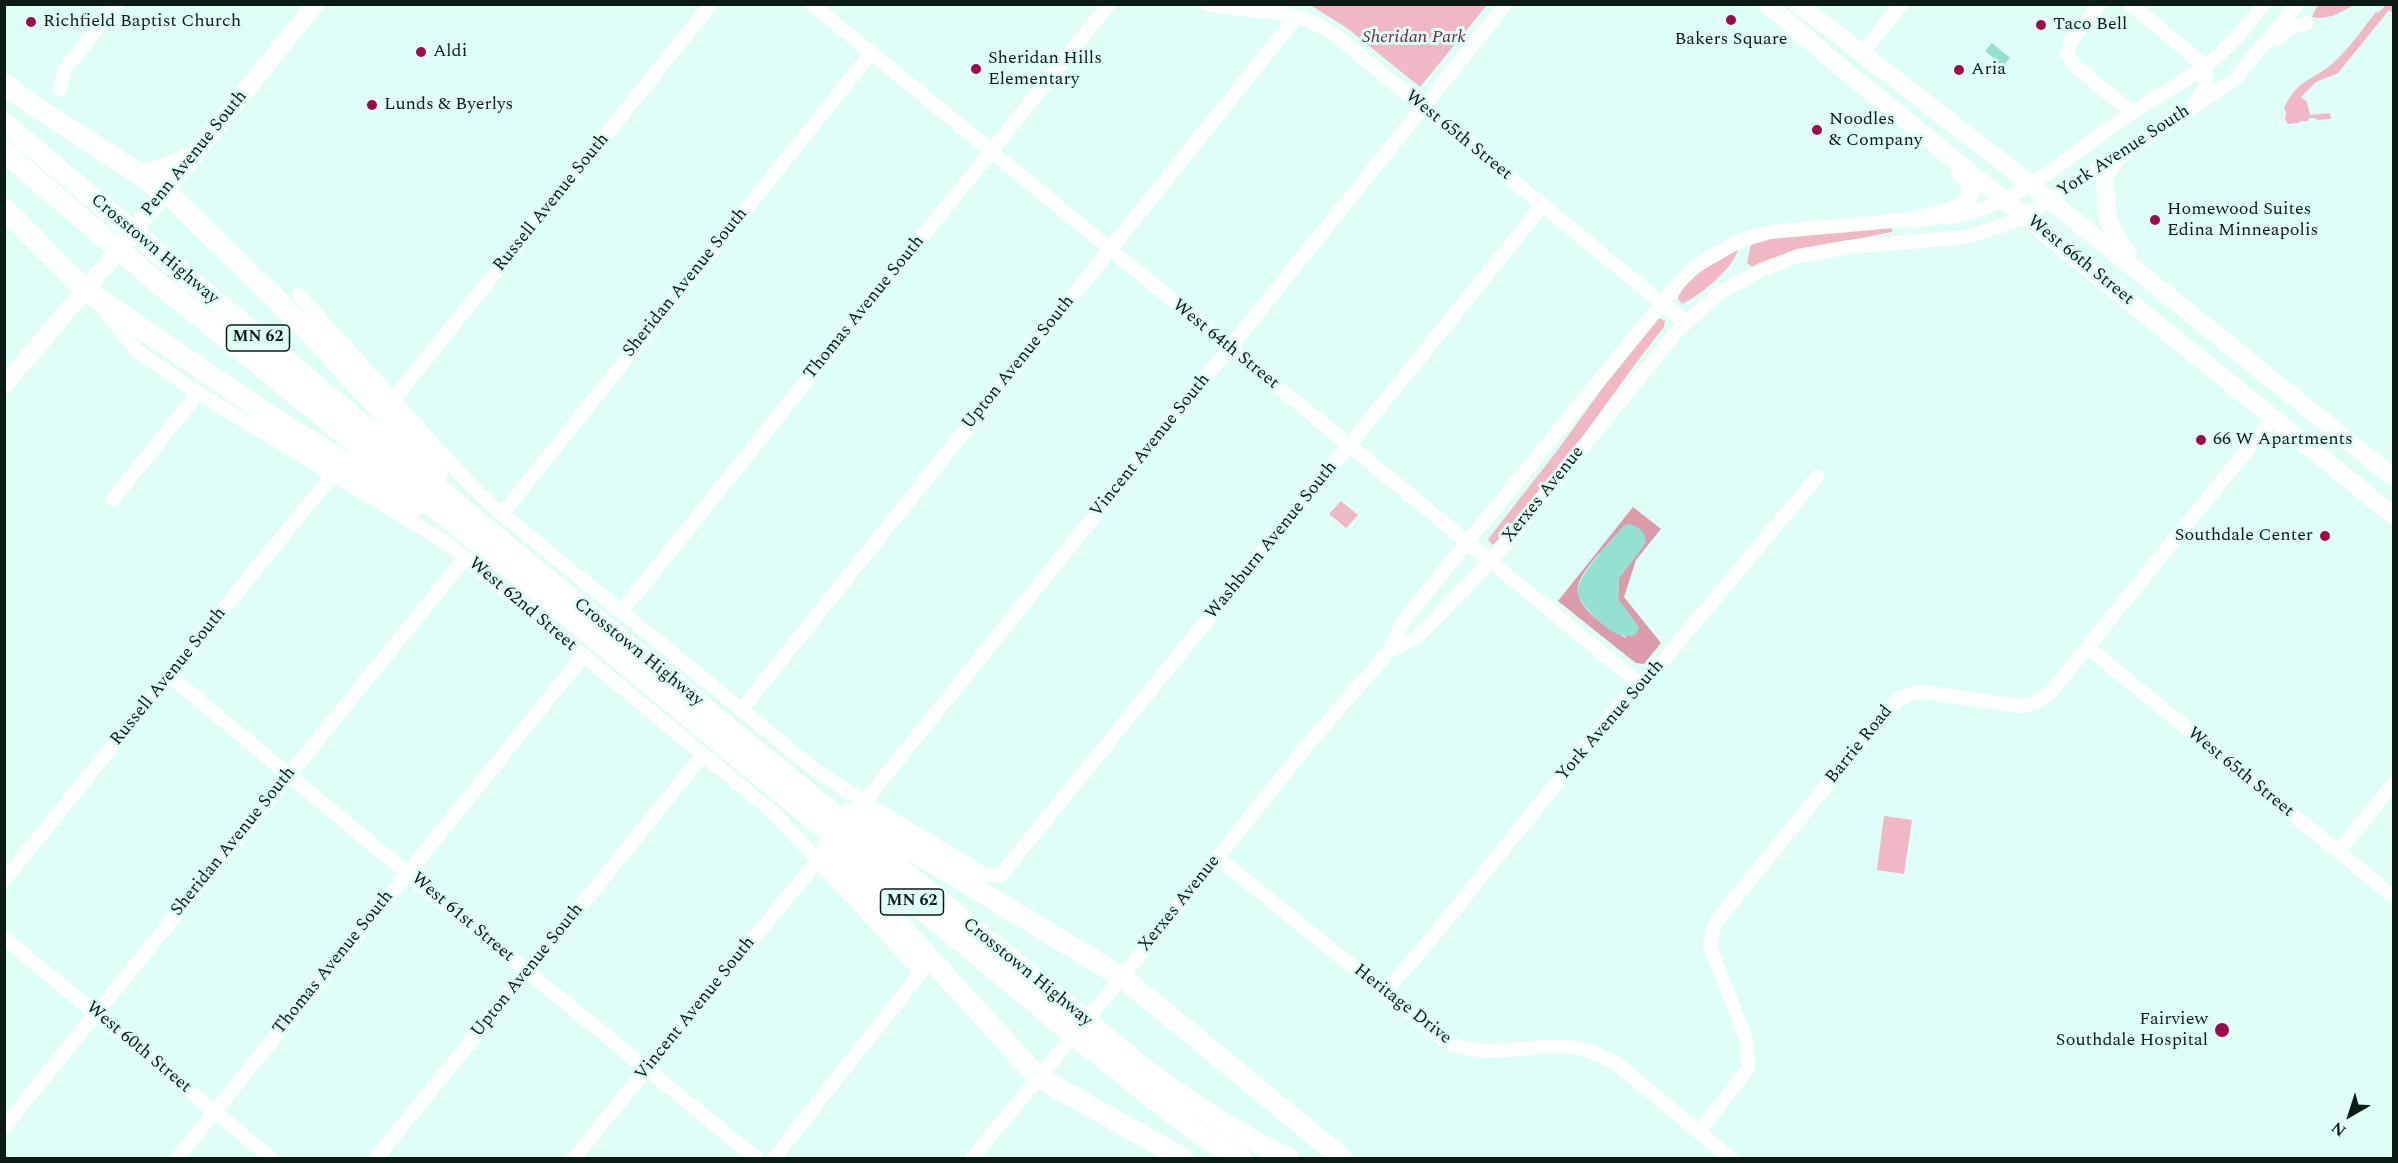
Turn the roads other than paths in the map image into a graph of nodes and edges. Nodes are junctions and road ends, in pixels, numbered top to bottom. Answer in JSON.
{"nodes":[{"id":1,"x":117,"y":4,"type":"edge"},
{"id":2,"x":315,"y":4,"type":"edge"},
{"id":3,"x":711,"y":4,"type":"edge"},
{"id":4,"x":812,"y":4,"type":"edge"},
{"id":5,"x":1109,"y":4,"type":"edge"},
{"id":6,"x":1207,"y":4,"type":"edge"},
{"id":7,"x":1506,"y":4,"type":"edge"},
{"id":8,"x":1798,"y":4,"type":"edge"},
{"id":9,"x":1901,"y":4,"type":"edge"},
{"id":10,"x":2100,"y":4,"type":"edge"},
{"id":11,"x":2130,"y":4,"type":"edge"},
{"id":12,"x":2264,"y":4,"type":"edge"},
{"id":13,"x":2295,"y":6,"type":"edge"},
{"id":14,"x":1773,"y":9,"type":"edge"},
{"id":15,"x":1297,"y":16,"type":"junction"},
{"id":16,"x":871,"y":53,"type":"junction"},
{"id":17,"x":1862,"y":54,"type":"junction"},
{"id":18,"x":2205,"y":66,"type":"junction"},
{"id":19,"x":2246,"y":67,"type":"junction"},
{"id":20,"x":4,"y":84,"type":"edge"},
{"id":21,"x":60,"y":89,"type":"dead end"},
{"id":22,"x":1423,"y":107,"type":"junction"},
{"id":23,"x":2131,"y":112,"type":"junction"},
{"id":24,"x":2187,"y":112,"type":"junction"},
{"id":25,"x":4,"y":123,"type":"edge"},
{"id":26,"x":1916,"y":128,"type":"junction"},
{"id":27,"x":4,"y":152,"type":"edge"},
{"id":28,"x":991,"y":152,"type":"junction"},
{"id":29,"x":192,"y":158,"type":"junction"},
{"id":30,"x":2116,"y":159,"type":"junction"},
{"id":31,"x":138,"y":173,"type":"junction"},
{"id":32,"x":2028,"y":183,"type":"junction"},
{"id":33,"x":163,"y":193,"type":"junction"},
{"id":34,"x":2004,"y":200,"type":"junction"},
{"id":35,"x":2050,"y":201,"type":"junction"},
{"id":36,"x":1544,"y":206,"type":"junction"},
{"id":37,"x":4,"y":208,"type":"edge"},
{"id":38,"x":2024,"y":216,"type":"junction"},
{"id":39,"x":1912,"y":219,"type":"junction"},
{"id":40,"x":1110,"y":250,"type":"junction"},
{"id":41,"x":2144,"y":275,"type":"junction"},
{"id":42,"x":84,"y":289,"type":"junction"},
{"id":43,"x":299,"y":295,"type":"dead end"},
{"id":44,"x":1662,"y":303,"type":"junction"},
{"id":45,"x":1685,"y":322,"type":"junction"},
{"id":46,"x":1230,"y":348,"type":"junction"},
{"id":47,"x":4,"y":385,"type":"edge"},
{"id":48,"x":198,"y":393,"type":"junction"},
{"id":49,"x":392,"y":401,"type":"junction"},
{"id":50,"x":2273,"y":418,"type":"junction"},
{"id":51,"x":2329,"y":425,"type":"junction"},
{"id":52,"x":1349,"y":446,"type":"junction"},
{"id":53,"x":333,"y":474,"type":"junction"},
{"id":54,"x":1816,"y":477,"type":"dead end"},
{"id":55,"x":2393,"y":477,"type":"edge"},
{"id":56,"x":113,"y":499,"type":"dead end"},
{"id":57,"x":502,"y":513,"type":"junction"},
{"id":58,"x":2392,"y":515,"type":"edge"},
{"id":59,"x":1468,"y":543,"type":"junction"},
{"id":60,"x":465,"y":558,"type":"junction"},
{"id":61,"x":510,"y":558,"type":"junction"},
{"id":62,"x":1490,"y":562,"type":"junction"},
{"id":63,"x":622,"y":611,"type":"junction"},
{"id":64,"x":2087,"y":647,"type":"junction"},
{"id":65,"x":1389,"y":651,"type":"junction"},
{"id":66,"x":583,"y":656,"type":"junction"},
{"id":67,"x":170,"y":676,"type":"junction"},
{"id":68,"x":1640,"y":684,"type":"junction"},
{"id":69,"x":741,"y":710,"type":"junction"},
{"id":70,"x":703,"y":755,"type":"junction"},
{"id":71,"x":755,"y":760,"type":"junction"},
{"id":72,"x":290,"y":775,"type":"junction"},
{"id":73,"x":2394,"y":783,"type":"edge"},
{"id":74,"x":864,"y":802,"type":"junction"},
{"id":75,"x":2338,"y":852,"type":"junction"},
{"id":76,"x":1218,"y":858,"type":"junction"},
{"id":77,"x":818,"y":860,"type":"junction"},
{"id":78,"x":408,"y":873,"type":"junction"},
{"id":79,"x":4,"y":880,"type":"edge"},
{"id":80,"x":2394,"y":897,"type":"edge"},
{"id":81,"x":4,"y":938,"type":"edge"},
{"id":82,"x":528,"y":971,"type":"junction"},
{"id":83,"x":1122,"y":977,"type":"junction"},
{"id":84,"x":1384,"y":993,"type":"junction"},
{"id":85,"x":97,"y":1012,"type":"junction"},
{"id":86,"x":1045,"y":1069,"type":"junction"},
{"id":87,"x":646,"y":1070,"type":"junction"},
{"id":88,"x":214,"y":1112,"type":"junction"},
{"id":89,"x":4,"y":1127,"type":"edge"},
{"id":90,"x":1699,"y":1132,"type":"junction"},
{"id":91,"x":177,"y":1158,"type":"edge"},
{"id":92,"x":270,"y":1158,"type":"edge"},
{"id":93,"x":376,"y":1158,"type":"edge"},
{"id":94,"x":574,"y":1158,"type":"edge"},
{"id":95,"x":756,"y":1158,"type":"edge"},
{"id":96,"x":774,"y":1158,"type":"edge"},
{"id":97,"x":972,"y":1158,"type":"edge"},
{"id":98,"x":1182,"y":1158,"type":"edge"},
{"id":99,"x":1240,"y":1158,"type":"edge"},
{"id":100,"x":1288,"y":1158,"type":"edge"},
{"id":101,"x":1342,"y":1158,"type":"edge"},
{"id":102,"x":1730,"y":1158,"type":"edge"}],
"edges":[{"from":1,"to":21,"type":"street"},
{"from":2,"to":29,"type":"main road","name":"Penn Avenue South"},
{"from":3,"to":49,"type":"street","name":"Russell Avenue South"},
{"from":4,"to":16,"type":"street","name":"West 64th Street"},
{"from":5,"to":28,"type":"street","name":"Thomas Avenue South"},
{"from":6,"to":15,"type":"street","name":"West 65th Street"},
{"from":7,"to":22,"type":"street","name":"Vincent Avenue South"},
{"from":8,"to":17,"type":"main road","name":"West 66th Street"},
{"from":9,"to":17,"type":"street"},
{"from":10,"to":23,"type":"street"},
{"from":11,"to":18,"type":"street"},
{"from":12,"to":18,"type":"street","name":"York Avenue South"},
{"from":13,"to":19,"type":"street","name":"York Avenue South"},
{"from":13,"to":19,"type":"street"},
{"from":14,"to":17,"type":"main road"},
{"from":14,"to":26,"type":"main road","name":"West 66th Street"},
{"from":15,"to":22,"type":"street","name":"West 65th Street"},
{"from":15,"to":40,"type":"street","name":"Upton Avenue South"},
{"from":16,"to":28,"type":"street","name":"West 64th Street"},
{"from":16,"to":57,"type":"street","name":"Sheridan Avenue South"},
{"from":17,"to":32,"type":"main road","name":"West 66th Street"},
{"from":18,"to":23,"type":"street","name":"York Avenue South"},
{"from":18,"to":24,"type":"street"},
{"from":19,"to":24,"type":"street","name":"York Avenue South"},
{"from":20,"to":31,"type":"highway"},
{"from":22,"to":36,"type":"street","name":"West 65th Street"},
{"from":22,"to":46,"type":"street","name":"Vincent Avenue South"},
{"from":23,"to":32,"type":"street","name":"York Avenue South"},
{"from":24,"to":30,"type":"street","name":"York Avenue South"},
{"from":25,"to":61,"type":"highway","name":"Crosstown Highway","number":"MN 62"},
{"from":26,"to":34,"type":"main road","name":"West 66th Street"},
{"from":26,"to":39,"type":"main road"},
{"from":27,"to":61,"type":"highway","name":"Crosstown Highway","number":"MN 62"},
{"from":28,"to":40,"type":"street","name":"West 64th Street"},
{"from":28,"to":63,"type":"street","name":"Thomas Avenue South"},
{"from":29,"to":31,"type":"highway"},
{"from":29,"to":33,"type":"main road","name":"Penn Avenue South"},
{"from":30,"to":35,"type":"street","name":"York Avenue South"},
{"from":30,"to":41,"type":"main road"},
{"from":31,"to":33,"type":"highway"},
{"from":32,"to":34,"type":"street","name":"York Avenue South"},
{"from":32,"to":35,"type":"main road","name":"West 66th Street"},
{"from":33,"to":42,"type":"main road","name":"Penn Avenue South"},
{"from":33,"to":61,"type":"highway"},
{"from":34,"to":38,"type":"main road","name":"West 66th Street"},
{"from":34,"to":39,"type":"street","name":"York Avenue South"},
{"from":35,"to":38,"type":"street","name":"York Avenue South"},
{"from":35,"to":41,"type":"main road","name":"West 66th Street"},
{"from":36,"to":44,"type":"street","name":"West 65th Street"},
{"from":36,"to":52,"type":"street","name":"Washburn Avenue South"},
{"from":37,"to":42,"type":"highway"},
{"from":38,"to":45,"type":"street","name":"York Avenue South"},
{"from":38,"to":50,"type":"main road","name":"West 66th Street"},
{"from":39,"to":44,"type":"street","name":"York Avenue South"},
{"from":40,"to":46,"type":"street","name":"West 64th Street"},
{"from":40,"to":69,"type":"street","name":"Upton Avenue South"},
{"from":41,"to":51,"type":"main road","name":"West 66th Street"},
{"from":42,"to":47,"type":"main road","name":"Penn Avenue South"},
{"from":42,"to":48,"type":"street","name":"West 62nd Street"},
{"from":42,"to":61,"type":"highway"},
{"from":43,"to":49,"type":"street"},
{"from":44,"to":45,"type":"street","name":"West 65th Street"},
{"from":44,"to":59,"type":"street","name":"Xerxes Avenue"},
{"from":45,"to":62,"type":"street","name":"Xerxes Avenue"},
{"from":46,"to":52,"type":"street","name":"West 64th Street"},
{"from":46,"to":74,"type":"street","name":"Vincent Avenue South"},
{"from":48,"to":53,"type":"street","name":"West 62nd Street"},
{"from":48,"to":56,"type":"street"},
{"from":49,"to":57,"type":"street"},
{"from":50,"to":51,"type":"main road"},
{"from":50,"to":58,"type":"main road","name":"West 66th Street"},
{"from":50,"to":64,"type":"street","name":"Barrie Road"},
{"from":51,"to":55,"type":"main road","name":"West 66th Street"},
{"from":52,"to":59,"type":"street","name":"West 64th Street"},
{"from":52,"to":74,"type":"street","name":"Washburn Avenue South"},
{"from":53,"to":60,"type":"street","name":"West 62nd Street"},
{"from":53,"to":67,"type":"street","name":"Russell Avenue South"},
{"from":54,"to":68,"type":"street","name":"York Avenue South"},
{"from":55,"to":58,"type":"main road"},
{"from":57,"to":63,"type":"street"},
{"from":59,"to":62,"type":"street","name":"West 64th Street"},
{"from":59,"to":65,"type":"street","name":"Xerxes Avenue"},
{"from":60,"to":66,"type":"street","name":"West 62nd Street"},
{"from":60,"to":72,"type":"street","name":"Sheridan Avenue South"},
{"from":61,"to":71,"type":"highway","name":"Crosstown Highway","number":"MN 62"},
{"from":62,"to":65,"type":"street","name":"Xerxes Avenue"},
{"from":62,"to":68,"type":"street","name":"West 64th Street"},
{"from":63,"to":69,"type":"street"},
{"from":64,"to":75,"type":"street","name":"West 65th Street"},
{"from":64,"to":90,"type":"street","name":"Barrie Road"},
{"from":65,"to":76,"type":"street","name":"Xerxes Avenue"},
{"from":66,"to":70,"type":"street","name":"West 62nd Street"},
{"from":66,"to":78,"type":"street","name":"Thomas Avenue South"},
{"from":67,"to":72,"type":"street","name":"West 61st Street"},
{"from":67,"to":79,"type":"street","name":"Russell Avenue South"},
{"from":68,"to":84,"type":"street","name":"York Avenue South"},
{"from":69,"to":74,"type":"street"},
{"from":70,"to":77,"type":"street","name":"West 62nd Street"},
{"from":70,"to":82,"type":"street","name":"Upton Avenue South"},
{"from":71,"to":83,"type":"highway"},
{"from":71,"to":86,"type":"highway"},
{"from":71,"to":99,"type":"highway","name":"Crosstown Highway","number":"MN 62"},
{"from":71,"to":100,"type":"highway","name":"Crosstown Highway","number":"MN 62"},
{"from":72,"to":78,"type":"street","name":"West 61st Street"},
{"from":72,"to":85,"type":"street","name":"Sheridan Avenue South"},
{"from":73,"to":75,"type":"street"},
{"from":75,"to":80,"type":"street","name":"West 65th Street"},
{"from":76,"to":83,"type":"street","name":"Xerxes Avenue"},
{"from":76,"to":84,"type":"street","name":"Heritage Drive"},
{"from":77,"to":87,"type":"street","name":"Vincent Avenue South"},
{"from":77,"to":96,"type":"street","name":"West 62nd Street"},
{"from":78,"to":82,"type":"street","name":"West 61st Street"},
{"from":78,"to":88,"type":"street","name":"Thomas Avenue South"},
{"from":81,"to":85,"type":"street","name":"West 60th Street"},
{"from":82,"to":87,"type":"street","name":"West 61st Street"},
{"from":82,"to":93,"type":"street","name":"Upton Avenue South"},
{"from":83,"to":86,"type":"street","name":"Xerxes Avenue"},
{"from":83,"to":101,"type":"highway"},
{"from":84,"to":90,"type":"street","name":"Heritage Drive"},
{"from":85,"to":88,"type":"street","name":"West 60th Street"},
{"from":85,"to":89,"type":"street","name":"Sheridan Avenue South"},
{"from":86,"to":97,"type":"street","name":"Xerxes Avenue"},
{"from":86,"to":98,"type":"highway"},
{"from":87,"to":94,"type":"street","name":"Vincent Avenue South"},
{"from":87,"to":95,"type":"street","name":"West 61st Street"},
{"from":88,"to":91,"type":"street","name":"Thomas Avenue South"},
{"from":88,"to":92,"type":"street","name":"West 60th Street"},
{"from":90,"to":102,"type":"street","name":"Heritage Drive"}]}
